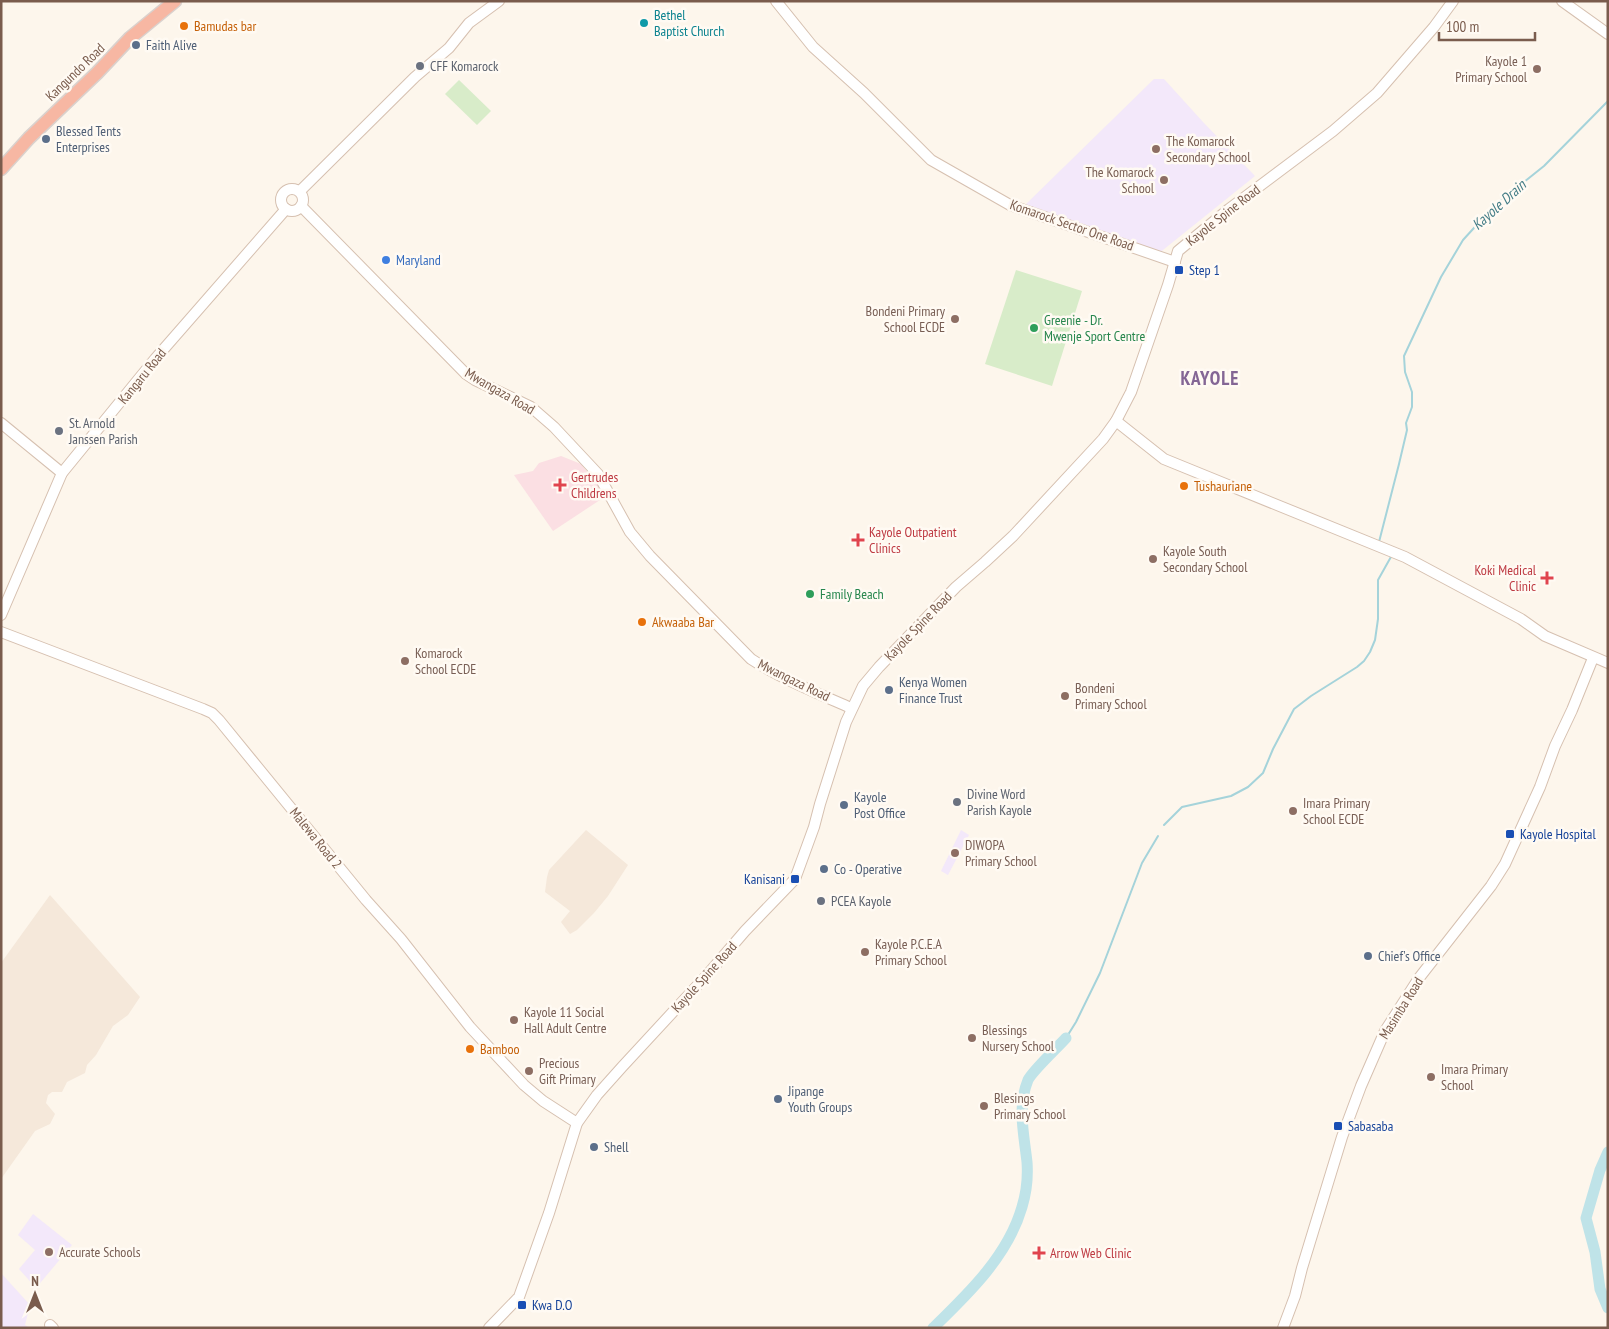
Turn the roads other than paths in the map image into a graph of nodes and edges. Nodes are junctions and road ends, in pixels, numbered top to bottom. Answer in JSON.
{"nodes":[{"id":1,"x":175,"y":1,"type":"edge"},
{"id":2,"x":500,"y":1,"type":"edge"},
{"id":3,"x":776,"y":1,"type":"edge"},
{"id":4,"x":1452,"y":1,"type":"edge"},
{"id":5,"x":1562,"y":1,"type":"edge"},
{"id":6,"x":1608,"y":34,"type":"edge"},
{"id":7,"x":1,"y":169,"type":"edge"},
{"id":8,"x":300,"y":191,"type":"junction"},
{"id":9,"x":302,"y":206,"type":"junction"},
{"id":10,"x":286,"y":209,"type":"junction"},
{"id":11,"x":1175,"y":262,"type":"junction"},
{"id":12,"x":1116,"y":422,"type":"junction"},
{"id":13,"x":1,"y":424,"type":"edge"},
{"id":14,"x":62,"y":472,"type":"junction"},
{"id":15,"x":1,"y":615,"type":"edge"},
{"id":16,"x":1,"y":632,"type":"edge"},
{"id":17,"x":1593,"y":658,"type":"junction"},
{"id":18,"x":1608,"y":663,"type":"edge"},
{"id":19,"x":851,"y":708,"type":"junction"},
{"id":20,"x":577,"y":1123,"type":"junction"},
{"id":21,"x":489,"y":1328,"type":"edge"},
{"id":22,"x":1283,"y":1328,"type":"edge"}],
"edges":[{"from":1,"to":7,"type":"highway","name":"Kangundo Road"},
{"from":2,"to":8,"type":"main road"},
{"from":3,"to":11,"type":"main road","name":"Komarock Sector One Road"},
{"from":4,"to":11,"type":"main road","name":"Kayole Spine Road"},
{"from":5,"to":6,"type":"main road"},
{"from":8,"to":9,"type":"main road"},
{"from":8,"to":10,"type":"main road"},
{"from":9,"to":10,"type":"main road"},
{"from":9,"to":19,"type":"main road","name":"Mwangaza Road"},
{"from":10,"to":14,"type":"main road","name":"Kangaru Road"},
{"from":11,"to":12,"type":"main road","name":"Kayole Spine Road"},
{"from":12,"to":17,"type":"main road"},
{"from":12,"to":19,"type":"main road","name":"Kayole Spine Road"},
{"from":13,"to":14,"type":"main road"},
{"from":14,"to":15,"type":"main road","name":"Kangaru Road"},
{"from":16,"to":20,"type":"main road","name":"Malewa Road 2"},
{"from":17,"to":18,"type":"main road"},
{"from":17,"to":22,"type":"main road","name":"Masimba Road"},
{"from":19,"to":20,"type":"main road","name":"Kayole Spine Road"},
{"from":20,"to":21,"type":"main road","name":"Kayole Spine Road"}]}
